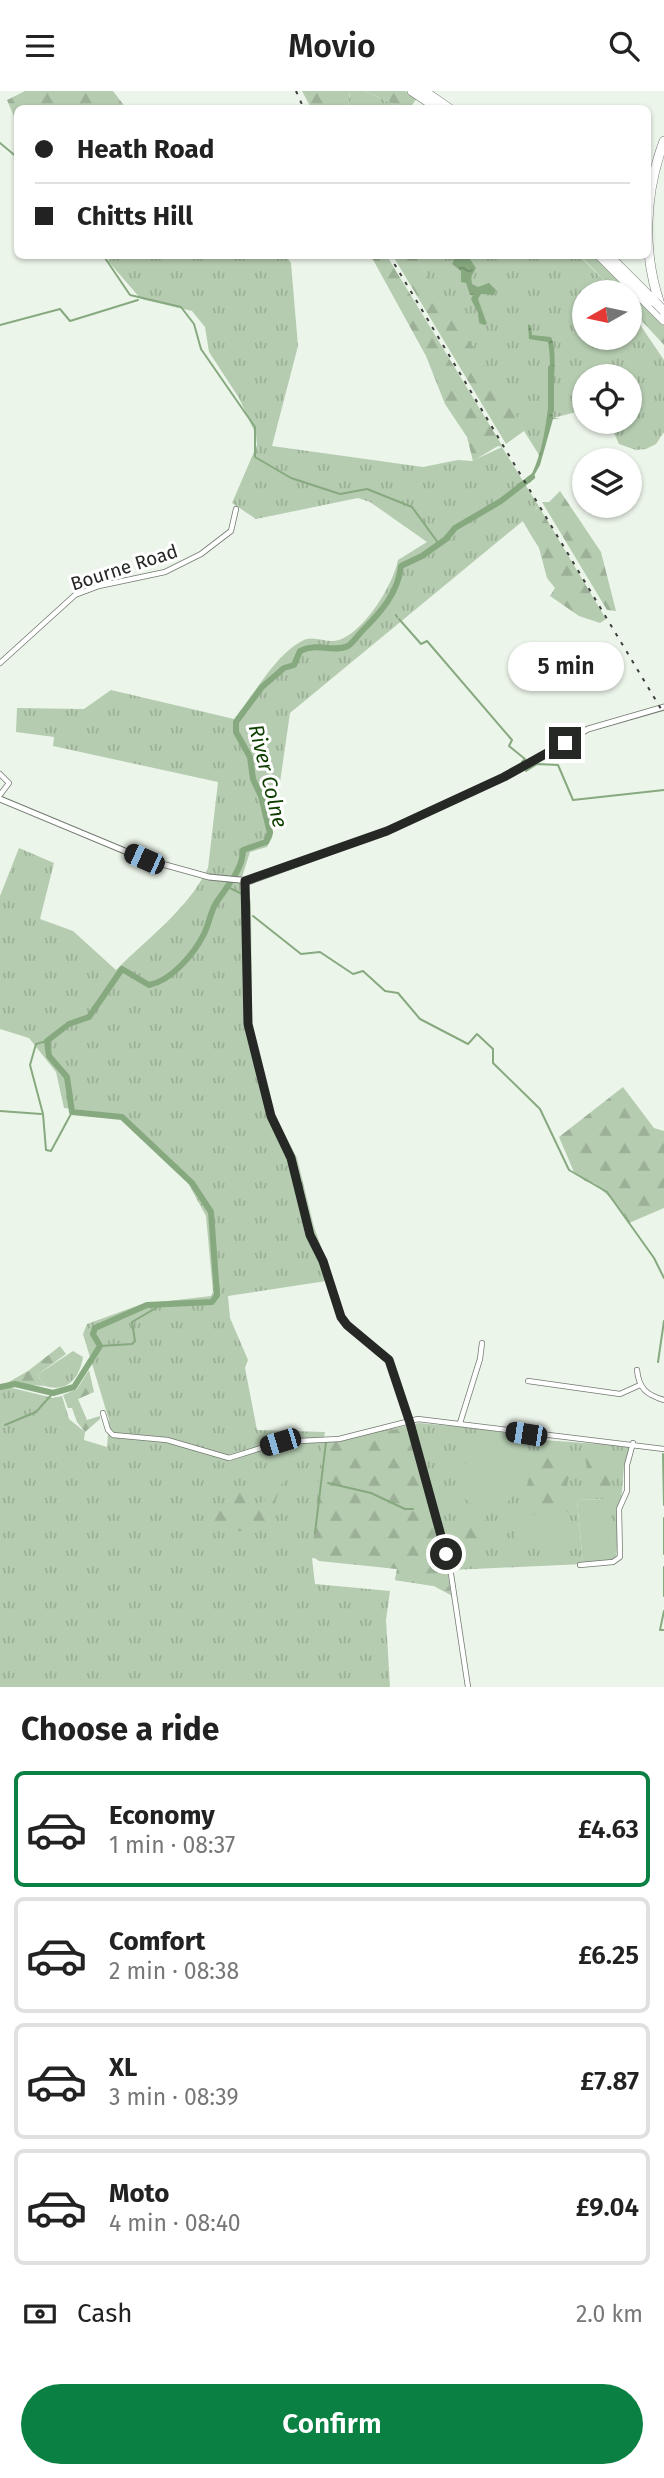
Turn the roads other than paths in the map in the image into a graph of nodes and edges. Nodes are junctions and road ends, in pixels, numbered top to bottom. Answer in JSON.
{"nodes":[{"id":1,"x":412,"y":91,"type":"edge"},
{"id":2,"x":424,"y":91,"type":"edge"},
{"id":3,"x":440,"y":105,"type":"edge"},
{"id":4,"x":442,"y":105,"type":"edge"},
{"id":5,"x":664,"y":141,"type":"edge"},
{"id":6,"x":651,"y":200,"type":"edge"},
{"id":7,"x":603,"y":259,"type":"edge"},
{"id":8,"x":612,"y":259,"type":"edge"},
{"id":9,"x":650,"y":259,"type":"edge"},
{"id":10,"x":663,"y":315,"type":"edge"},
{"id":11,"x":236,"y":509,"type":"dead end"},
{"id":12,"x":0,"y":663,"type":"edge"},
{"id":13,"x":664,"y":707,"type":"edge"},
{"id":14,"x":0,"y":774,"type":"edge"},
{"id":15,"x":0,"y":797,"type":"edge"},
{"id":16,"x":242,"y":881,"type":"junction"},
{"id":17,"x":482,"y":1343,"type":"dead end"},
{"id":18,"x":637,"y":1370,"type":"dead end"},
{"id":19,"x":528,"y":1381,"type":"dead end"},
{"id":20,"x":640,"y":1385,"type":"junction"},
{"id":21,"x":664,"y":1400,"type":"edge"},
{"id":22,"x":406,"y":1411,"type":"junction"},
{"id":23,"x":103,"y":1413,"type":"dead end"},
{"id":24,"x":418,"y":1419,"type":"junction"},
{"id":25,"x":410,"y":1423,"type":"junction"},
{"id":26,"x":460,"y":1423,"type":"junction"},
{"id":27,"x":633,"y":1444,"type":"junction"},
{"id":28,"x":664,"y":1449,"type":"edge"},
{"id":29,"x":580,"y":1565,"type":"dead end"},
{"id":30,"x":468,"y":1687,"type":"edge"}],
"edges":[{"from":1,"to":3,"type":"highway"},
{"from":2,"to":4,"type":"highway"},
{"from":5,"to":6,"type":"highway"},
{"from":7,"to":10,"type":"highway"},
{"from":8,"to":10,"type":"highway","bridge":true},
{"from":9,"to":10,"type":"highway"},
{"from":11,"to":12,"type":"street","name":"Bourne Road"},
{"from":13,"to":16,"type":"street"},
{"from":14,"to":15,"type":"street"},
{"from":15,"to":16,"type":"street"},
{"from":16,"to":22,"type":"street"},
{"from":17,"to":26,"type":"street"},
{"from":18,"to":20,"type":"street"},
{"from":19,"to":20,"type":"street"},
{"from":20,"to":21,"type":"street"},
{"from":22,"to":24,"type":"street"},
{"from":22,"to":25,"type":"street"},
{"from":23,"to":25,"type":"street"},
{"from":24,"to":25,"type":"street"},
{"from":24,"to":26,"type":"street"},
{"from":25,"to":30,"type":"street"},
{"from":26,"to":27,"type":"street"},
{"from":27,"to":28,"type":"street"},
{"from":27,"to":29,"type":"street"}]}
